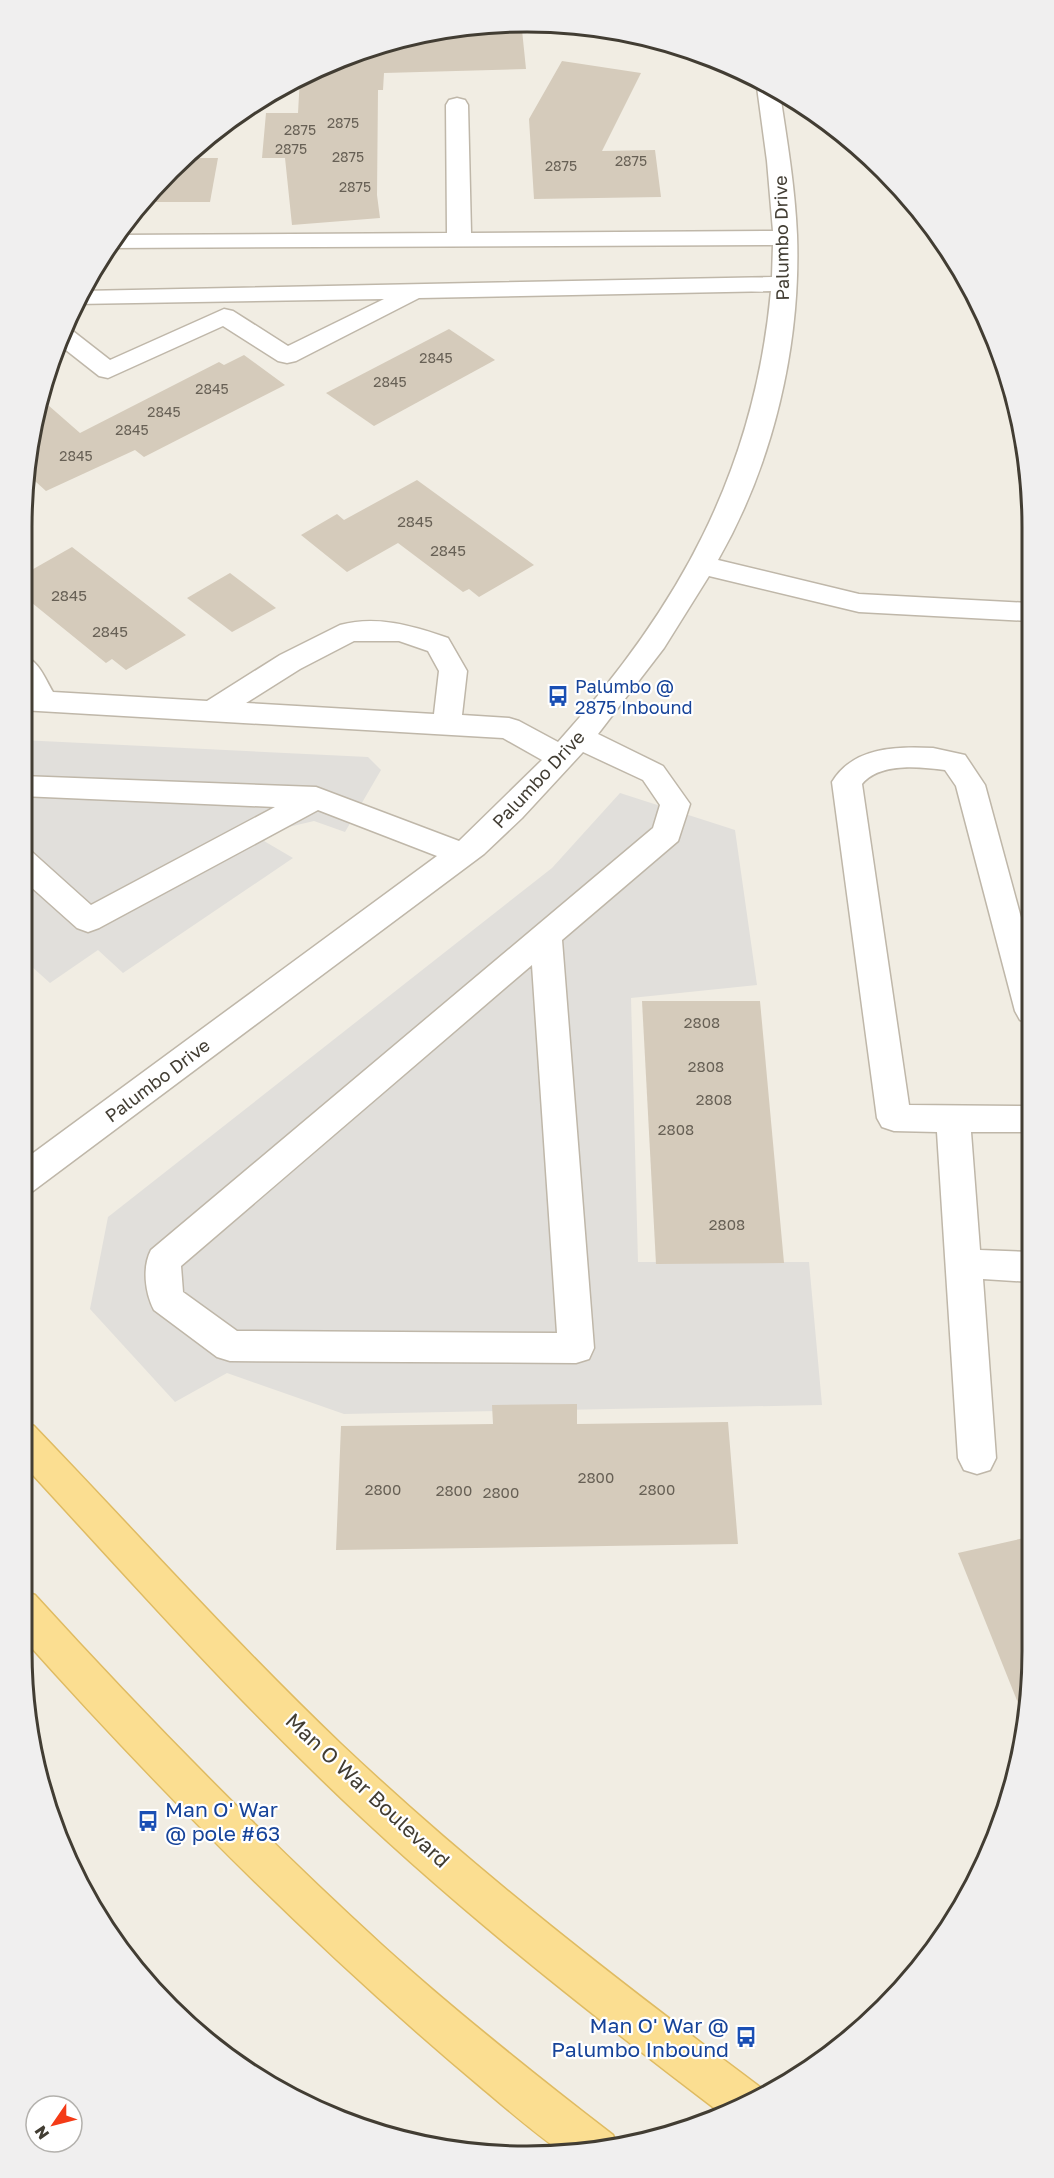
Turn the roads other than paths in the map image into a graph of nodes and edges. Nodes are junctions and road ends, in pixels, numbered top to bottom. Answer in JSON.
{"nodes":[{"id":1,"x":769,"y":95,"type":"edge"},
{"id":2,"x":457,"y":105,"type":"dead end"},
{"id":3,"x":784,"y":238,"type":"junction"},
{"id":4,"x":459,"y":240,"type":"junction"},
{"id":5,"x":122,"y":242,"type":"edge"},
{"id":6,"x":784,"y":285,"type":"junction"},
{"id":7,"x":419,"y":292,"type":"junction"},
{"id":8,"x":88,"y":299,"type":"edge"},
{"id":9,"x":227,"y":306,"type":"junction"},
{"id":10,"x":68,"y":339,"type":"edge"},
{"id":11,"x":701,"y":565,"type":"junction"},
{"id":12,"x":1022,"y":612,"type":"edge"},
{"id":13,"x":32,"y":700,"type":"edge"},
{"id":14,"x":212,"y":711,"type":"junction"},
{"id":15,"x":447,"y":725,"type":"junction"},
{"id":16,"x":569,"y":747,"type":"junction"},
{"id":17,"x":32,"y":786,"type":"edge"},
{"id":18,"x":316,"y":798,"type":"junction"},
{"id":19,"x":462,"y":854,"type":"junction"},
{"id":20,"x":32,"y":870,"type":"edge"},
{"id":21,"x":546,"y":934,"type":"junction"},
{"id":22,"x":1022,"y":978,"type":"edge"},
{"id":23,"x":1022,"y":1119,"type":"edge"},
{"id":24,"x":953,"y":1120,"type":"junction"},
{"id":25,"x":32,"y":1173,"type":"edge"},
{"id":26,"x":964,"y":1264,"type":"junction"},
{"id":27,"x":1022,"y":1266,"type":"edge"},
{"id":28,"x":32,"y":1449,"type":"edge"},
{"id":29,"x":977,"y":1458,"type":"dead end"},
{"id":30,"x":32,"y":1620,"type":"edge"},
{"id":31,"x":738,"y":2099,"type":"edge"},
{"id":32,"x":586,"y":2143,"type":"edge"}],
"edges":[{"from":1,"to":3,"type":"street","name":"Palumbo Drive"},
{"from":2,"to":4,"type":"street"},
{"from":3,"to":4,"type":"street"},
{"from":3,"to":6,"type":"street","name":"Palumbo Drive"},
{"from":4,"to":5,"type":"street"},
{"from":6,"to":7,"type":"street"},
{"from":6,"to":11,"type":"street","name":"Palumbo Drive"},
{"from":7,"to":9,"type":"street"},
{"from":7,"to":9,"type":"street"},
{"from":8,"to":9,"type":"street"},
{"from":9,"to":10,"type":"street"},
{"from":11,"to":12,"type":"street"},
{"from":11,"to":16,"type":"street","name":"Palumbo Drive"},
{"from":13,"to":14,"type":"street"},
{"from":14,"to":15,"type":"street"},
{"from":14,"to":15,"type":"street"},
{"from":15,"to":16,"type":"street"},
{"from":16,"to":19,"type":"street","name":"Palumbo Drive"},
{"from":16,"to":21,"type":"street"},
{"from":17,"to":18,"type":"street"},
{"from":18,"to":19,"type":"street"},
{"from":18,"to":20,"type":"street"},
{"from":19,"to":25,"type":"street","name":"Palumbo Drive"},
{"from":21,"to":21,"type":"street"},
{"from":22,"to":24,"type":"street"},
{"from":23,"to":24,"type":"street"},
{"from":24,"to":26,"type":"street"},
{"from":26,"to":27,"type":"street"},
{"from":26,"to":29,"type":"street"},
{"from":28,"to":31,"type":"main road","name":"Man O War Boulevard"},
{"from":30,"to":32,"type":"main road"}]}
